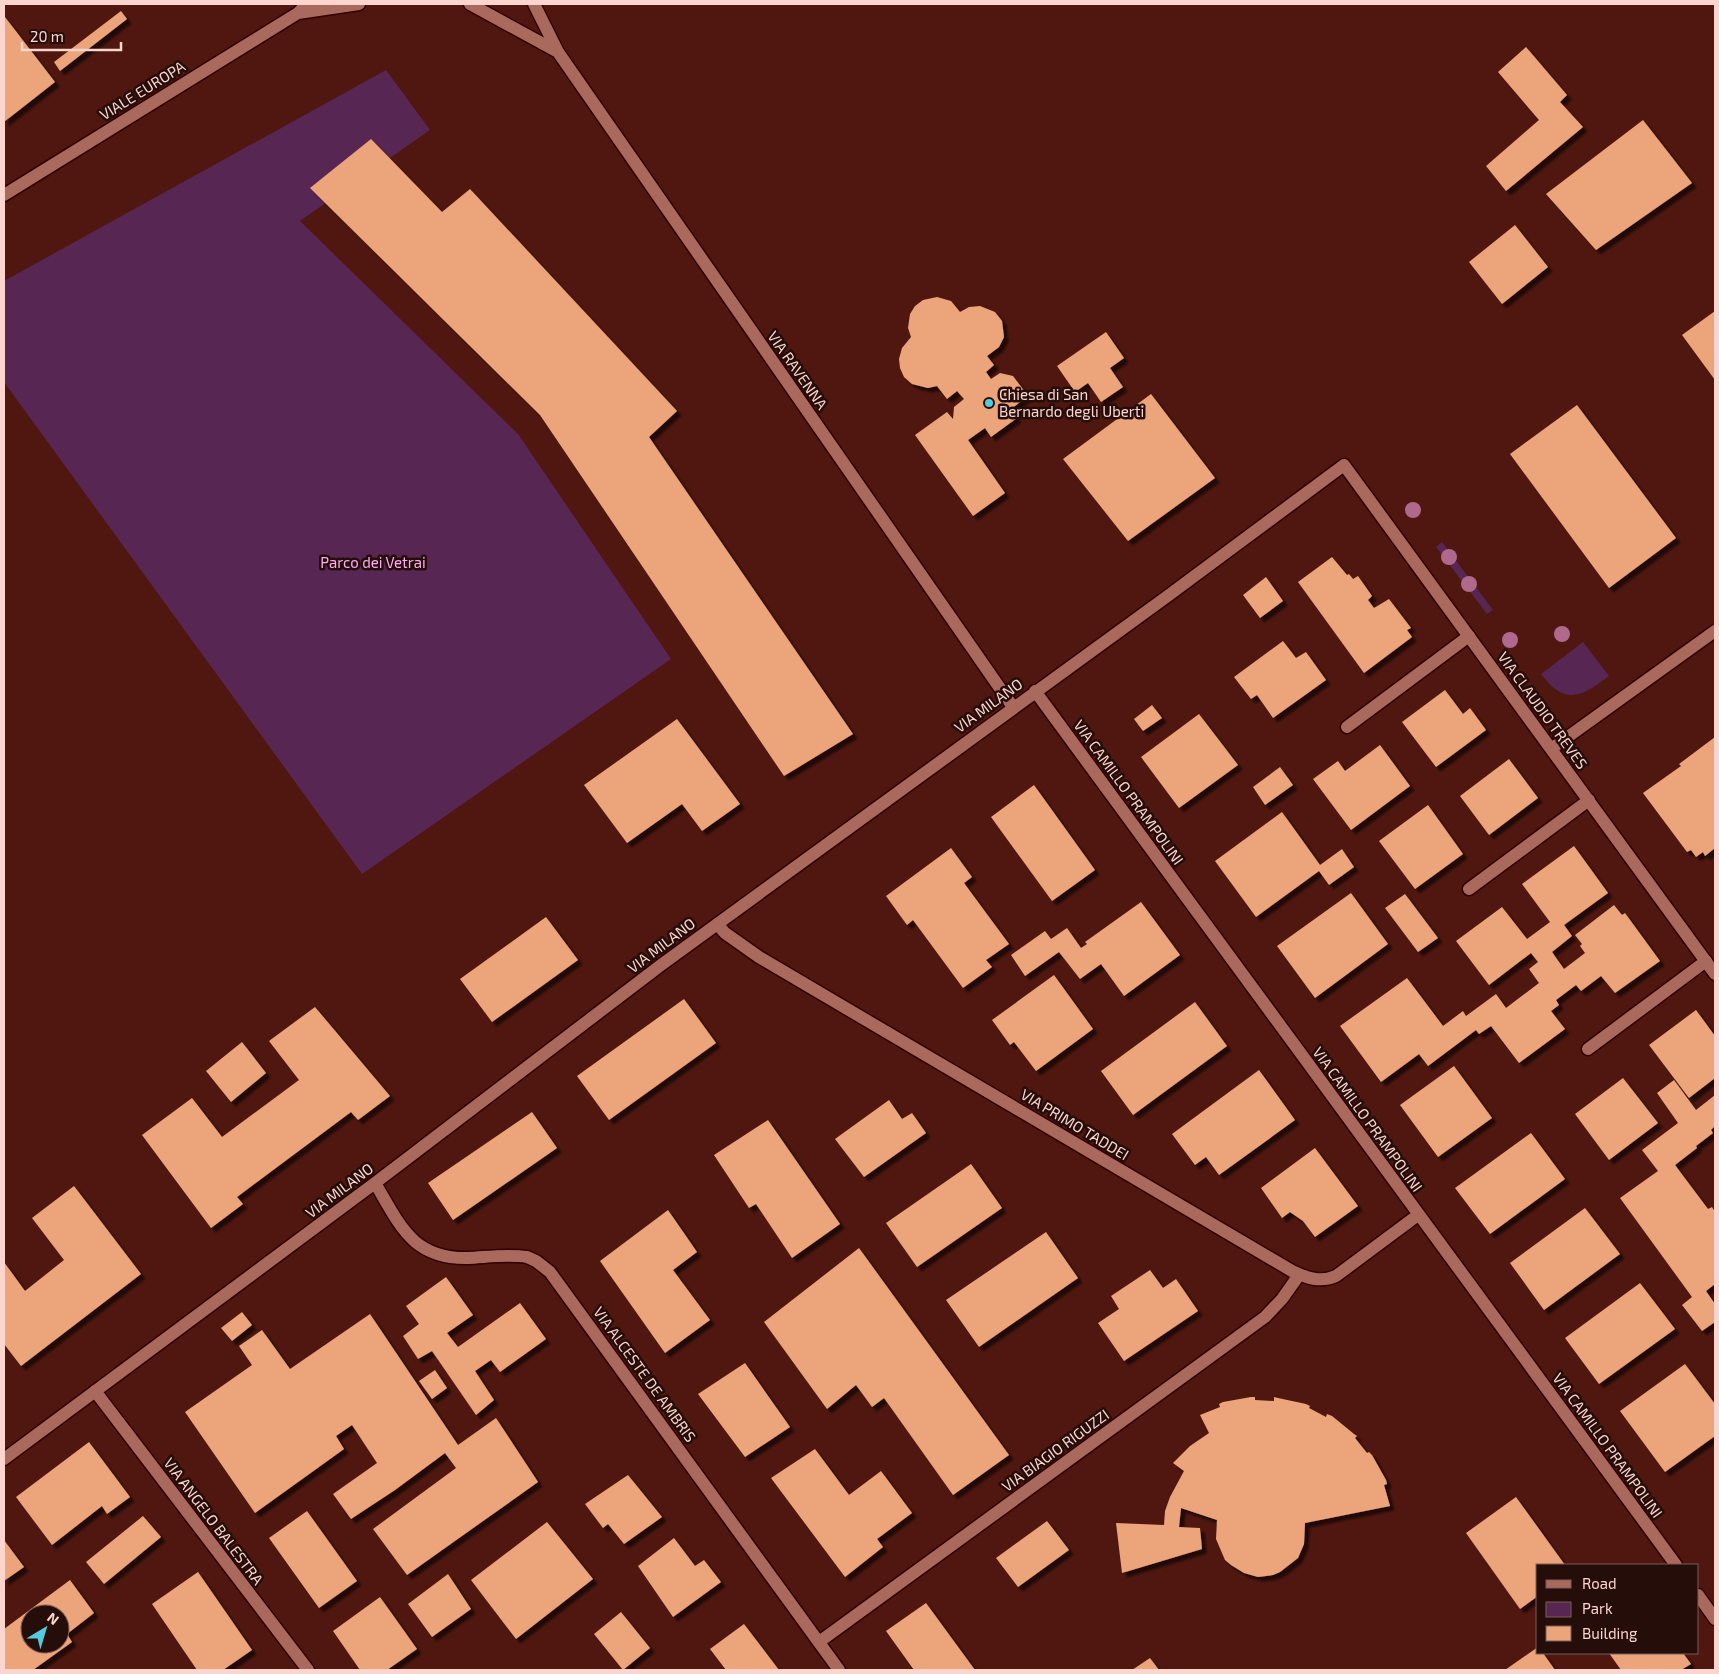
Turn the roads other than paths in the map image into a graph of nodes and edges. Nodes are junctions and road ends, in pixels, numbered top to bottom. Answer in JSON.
{"nodes":[{"id":1,"x":359,"y":4,"type":"edge"},
{"id":2,"x":470,"y":4,"type":"edge"},
{"id":3,"x":534,"y":4,"type":"edge"},
{"id":4,"x":302,"y":8,"type":"edge"},
{"id":5,"x":558,"y":52,"type":"junction"},
{"id":6,"x":4,"y":195,"type":"edge"},
{"id":7,"x":1344,"y":465,"type":"joint"},
{"id":8,"x":1715,"y":631,"type":"edge"},
{"id":9,"x":1469,"y":636,"type":"junction"},
{"id":10,"x":1036,"y":691,"type":"junction"},
{"id":11,"x":1013,"y":707,"type":"junction"},
{"id":12,"x":1347,"y":727,"type":"dead end"},
{"id":13,"x":1551,"y":749,"type":"junction"},
{"id":14,"x":1589,"y":800,"type":"junction"},
{"id":15,"x":1469,"y":889,"type":"dead end"},
{"id":16,"x":717,"y":924,"type":"junction"},
{"id":17,"x":1706,"y":961,"type":"junction"},
{"id":18,"x":1715,"y":974,"type":"edge"},
{"id":19,"x":1588,"y":1049,"type":"dead end"},
{"id":20,"x":375,"y":1183,"type":"junction"},
{"id":21,"x":1418,"y":1215,"type":"junction"},
{"id":22,"x":1299,"y":1274,"type":"junction"},
{"id":23,"x":95,"y":1391,"type":"junction"},
{"id":24,"x":4,"y":1458,"type":"edge"},
{"id":25,"x":1675,"y":1564,"type":"edge"},
{"id":26,"x":1699,"y":1596,"type":"edge"},
{"id":27,"x":1715,"y":1619,"type":"edge"},
{"id":28,"x":819,"y":1642,"type":"junction"},
{"id":29,"x":308,"y":1670,"type":"edge"},
{"id":30,"x":839,"y":1670,"type":"edge"}],
"edges":[{"from":1,"to":4,"type":"street"},
{"from":2,"to":5,"type":"street"},
{"from":3,"to":5,"type":"street"},
{"from":4,"to":6,"type":"street","name":"VIALE EUROPA"},
{"from":5,"to":11,"type":"street","name":"VIA RAVENNA"},
{"from":7,"to":9,"type":"street","name":"VIA CLAUDIO TREVES"},
{"from":7,"to":10,"type":"street","name":"VIA MILANO"},
{"from":8,"to":13,"type":"street"},
{"from":9,"to":12,"type":"street"},
{"from":9,"to":13,"type":"street","name":"VIA CLAUDIO TREVES"},
{"from":10,"to":11,"type":"street","name":"VIA MILANO"},
{"from":10,"to":21,"type":"street","name":"VIA CAMILLO PRAMPOLINI"},
{"from":11,"to":16,"type":"street","name":"VIA MILANO"},
{"from":13,"to":14,"type":"street","name":"VIA CLAUDIO TREVES"},
{"from":14,"to":15,"type":"street"},
{"from":14,"to":17,"type":"street","name":"VIA CLAUDIO TREVES"},
{"from":16,"to":20,"type":"street","name":"VIA MILANO"},
{"from":16,"to":22,"type":"street","name":"VIA PRIMO TADDEI"},
{"from":17,"to":18,"type":"street","name":"VIA CLAUDIO TREVES"},
{"from":17,"to":19,"type":"street"},
{"from":20,"to":23,"type":"street","name":"VIA MILANO"},
{"from":20,"to":28,"type":"street","name":"VIA ALCESTE DE AMBRIS"},
{"from":21,"to":22,"type":"street","name":"VIA PRIMO TADDEI"},
{"from":21,"to":25,"type":"street","name":"VIA CAMILLO PRAMPOLINI"},
{"from":22,"to":28,"type":"street","name":"VIA BIAGIO RIGUZZI"},
{"from":23,"to":24,"type":"street","name":"VIA MILANO"},
{"from":23,"to":29,"type":"street","name":"VIA ANGELO BALESTRA"},
{"from":26,"to":27,"type":"street"},
{"from":28,"to":30,"type":"street","name":"VIA ALCESTE DE AMBRIS"}]}
